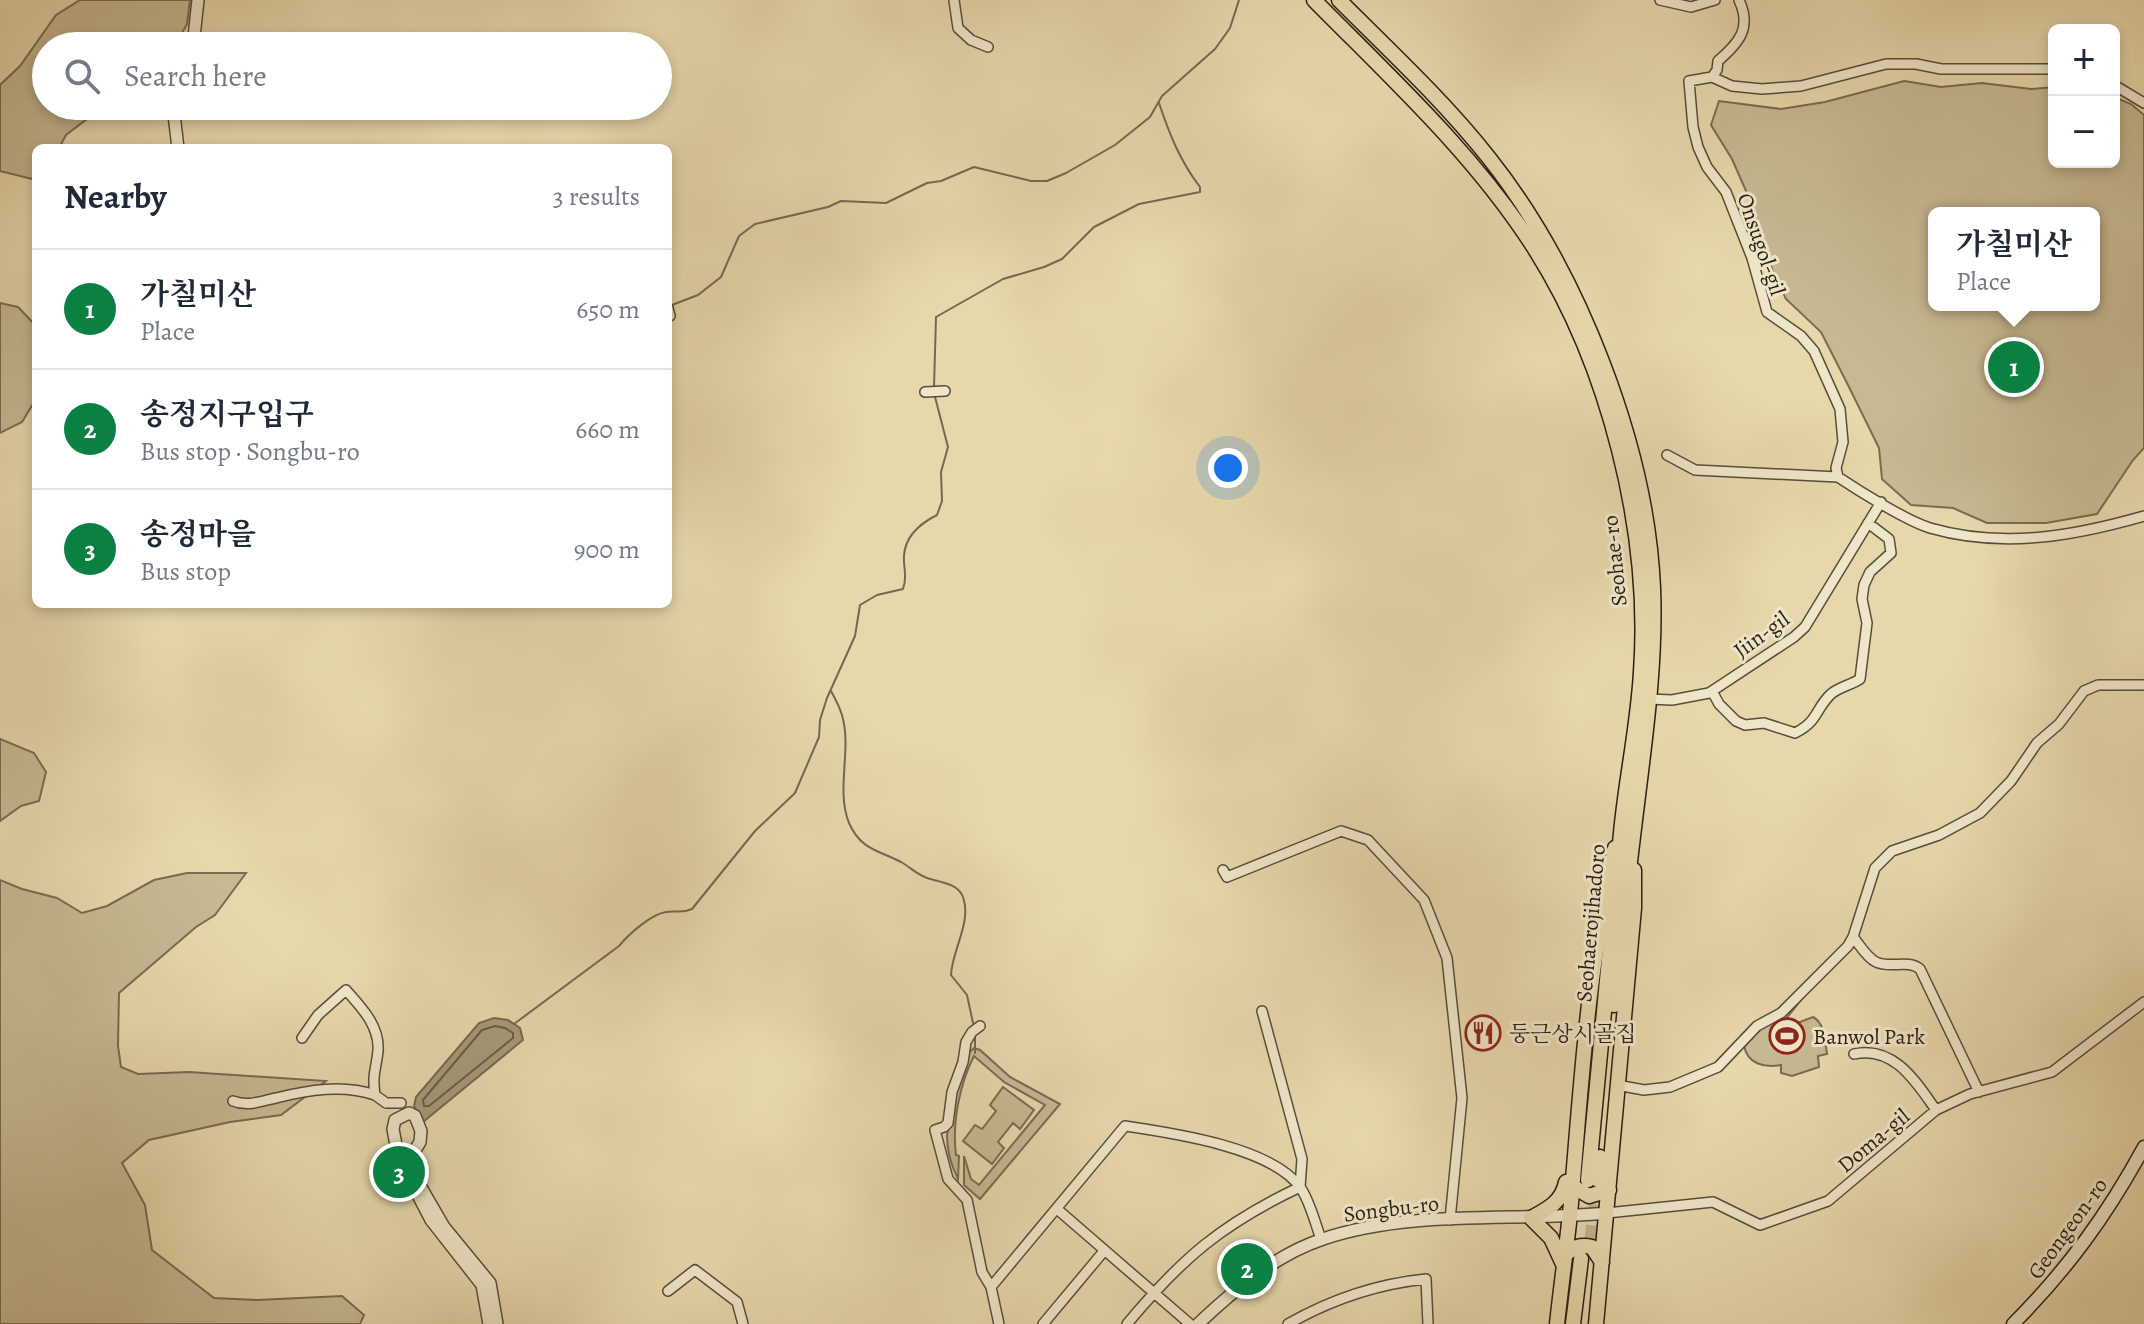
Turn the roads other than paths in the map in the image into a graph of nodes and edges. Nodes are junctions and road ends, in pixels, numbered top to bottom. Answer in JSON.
{"nodes":[{"id":1,"x":198,"y":0,"type":"edge"},
{"id":2,"x":954,"y":0,"type":"edge"},
{"id":3,"x":1314,"y":0,"type":"edge"},
{"id":4,"x":1339,"y":0,"type":"edge"},
{"id":5,"x":1660,"y":0,"type":"edge"},
{"id":6,"x":1715,"y":0,"type":"edge"},
{"id":7,"x":1739,"y":0,"type":"edge"},
{"id":8,"x":195,"y":32,"type":"edge"},
{"id":9,"x":988,"y":47,"type":"dead end"},
{"id":10,"x":2048,"y":69,"type":"edge"},
{"id":11,"x":1712,"y":77,"type":"junction"},
{"id":12,"x":2120,"y":89,"type":"edge"},
{"id":13,"x":2144,"y":103,"type":"edge"},
{"id":14,"x":175,"y":120,"type":"edge"},
{"id":15,"x":178,"y":144,"type":"edge"},
{"id":16,"x":945,"y":391,"type":"dead end"},
{"id":17,"x":925,"y":392,"type":"dead end"},
{"id":18,"x":1667,"y":455,"type":"dead end"},
{"id":19,"x":1838,"y":477,"type":"junction"},
{"id":20,"x":1881,"y":502,"type":"junction"},
{"id":21,"x":2144,"y":516,"type":"edge"},
{"id":22,"x":1868,"y":523,"type":"junction"},
{"id":23,"x":2144,"y":685,"type":"edge"},
{"id":24,"x":1712,"y":691,"type":"junction"},
{"id":25,"x":1649,"y":699,"type":"junction"},
{"id":26,"x":1623,"y":814,"type":"junction"},
{"id":27,"x":1634,"y":826,"type":"junction"},
{"id":28,"x":1223,"y":870,"type":"dead end"},
{"id":29,"x":1853,"y":937,"type":"junction"},
{"id":30,"x":2144,"y":1002,"type":"edge"},
{"id":31,"x":1262,"y":1011,"type":"dead end"},
{"id":32,"x":980,"y":1026,"type":"dead end"},
{"id":33,"x":302,"y":1038,"type":"dead end"},
{"id":34,"x":1854,"y":1054,"type":"dead end"},
{"id":35,"x":1617,"y":1085,"type":"junction"},
{"id":36,"x":1979,"y":1092,"type":"junction"},
{"id":37,"x":375,"y":1095,"type":"junction"},
{"id":38,"x":1579,"y":1098,"type":"junction"},
{"id":39,"x":233,"y":1101,"type":"dead end"},
{"id":40,"x":401,"y":1103,"type":"dead end"},
{"id":41,"x":1936,"y":1110,"type":"junction"},
{"id":42,"x":2144,"y":1147,"type":"edge"},
{"id":43,"x":1598,"y":1184,"type":"junction"},
{"id":44,"x":1572,"y":1186,"type":"junction"},
{"id":45,"x":1300,"y":1187,"type":"junction"},
{"id":46,"x":1059,"y":1206,"type":"junction"},
{"id":47,"x":1607,"y":1213,"type":"junction"},
{"id":48,"x":1570,"y":1216,"type":"junction"},
{"id":49,"x":1531,"y":1218,"type":"junction"},
{"id":50,"x":1450,"y":1220,"type":"junction"},
{"id":51,"x":1321,"y":1239,"type":"junction"},
{"id":52,"x":1104,"y":1251,"type":"junction"},
{"id":53,"x":1564,"y":1260,"type":"junction"},
{"id":54,"x":1591,"y":1260,"type":"junction"},
{"id":55,"x":991,"y":1287,"type":"junction"},
{"id":56,"x":668,"y":1291,"type":"dead end"},
{"id":57,"x":1153,"y":1293,"type":"junction"},
{"id":58,"x":489,"y":1324,"type":"edge"},
{"id":59,"x":497,"y":1324,"type":"edge"},
{"id":60,"x":743,"y":1324,"type":"edge"},
{"id":61,"x":999,"y":1324,"type":"edge"},
{"id":62,"x":1043,"y":1324,"type":"edge"},
{"id":63,"x":1127,"y":1324,"type":"edge"},
{"id":64,"x":1190,"y":1324,"type":"edge"},
{"id":65,"x":1198,"y":1324,"type":"edge"},
{"id":66,"x":1288,"y":1324,"type":"edge"},
{"id":67,"x":1428,"y":1324,"type":"edge"},
{"id":68,"x":1557,"y":1324,"type":"edge"},
{"id":69,"x":1573,"y":1324,"type":"edge"},
{"id":70,"x":1582,"y":1324,"type":"edge"},
{"id":71,"x":1596,"y":1324,"type":"edge"},
{"id":72,"x":2013,"y":1324,"type":"edge"}],
"edges":[{"from":1,"to":8,"type":"street"},
{"from":2,"to":9,"type":"street"},
{"from":3,"to":26,"type":"main road","name":"Seohae-ro"},
{"from":4,"to":25,"type":"main road","name":"Seohae-ro"},
{"from":5,"to":6,"type":"street"},
{"from":7,"to":11,"type":"street","name":"Onsugol-gil"},
{"from":10,"to":11,"type":"street"},
{"from":11,"to":19,"type":"street","name":"Onsugol-gil"},
{"from":12,"to":13,"type":"street"},
{"from":14,"to":15,"type":"street"},
{"from":16,"to":17,"type":"street"},
{"from":18,"to":19,"type":"street"},
{"from":19,"to":20,"type":"street"},
{"from":20,"to":21,"type":"street"},
{"from":20,"to":22,"type":"street","name":"Jiin-gil"},
{"from":22,"to":24,"type":"street","name":"Jiin-gil"},
{"from":22,"to":24,"type":"street"},
{"from":23,"to":29,"type":"street"},
{"from":24,"to":25,"type":"street","name":"Jiin-gil"},
{"from":25,"to":27,"type":"main road","name":"Seohae-ro"},
{"from":26,"to":38,"type":"main road","name":"Seohae-ro"},
{"from":26,"to":43,"type":"main road","name":"Seohaerojihadoro"},
{"from":27,"to":35,"type":"main road","name":"Seohae-ro"},
{"from":27,"to":43,"type":"main road","name":"Seohaerojihadoro"},
{"from":28,"to":50,"type":"street"},
{"from":29,"to":35,"type":"street"},
{"from":29,"to":36,"type":"street"},
{"from":30,"to":36,"type":"street","name":"Doma-gil"},
{"from":31,"to":45,"type":"street"},
{"from":32,"to":55,"type":"street"},
{"from":33,"to":37,"type":"street"},
{"from":34,"to":41,"type":"street"},
{"from":35,"to":43,"type":"main road","name":"Seohae-ro"},
{"from":36,"to":41,"type":"street","name":"Doma-gil"},
{"from":37,"to":39,"type":"street"},
{"from":37,"to":40,"type":"street"},
{"from":38,"to":44,"type":"main road","name":"Seohae-ro"},
{"from":38,"to":49,"type":"main road"},
{"from":41,"to":47,"type":"street","name":"Doma-gil"},
{"from":42,"to":72,"type":"main road","name":"Geongeon-ro"},
{"from":43,"to":44,"type":"main road"},
{"from":43,"to":47,"type":"main road","name":"Seohae-ro"},
{"from":44,"to":48,"type":"main road","name":"Seohae-ro"},
{"from":45,"to":46,"type":"street"},
{"from":45,"to":51,"type":"street"},
{"from":45,"to":57,"type":"street"},
{"from":46,"to":52,"type":"street"},
{"from":46,"to":55,"type":"street"},
{"from":47,"to":48,"type":"street","name":"Songbu-ro"},
{"from":47,"to":54,"type":"main road","name":"Seohae-ro"},
{"from":48,"to":49,"type":"street","name":"Songbu-ro"},
{"from":48,"to":53,"type":"main road","name":"Seohae-ro"},
{"from":49,"to":50,"type":"street","name":"Songbu-ro"},
{"from":49,"to":53,"type":"main road"},
{"from":50,"to":51,"type":"street","name":"Songbu-ro"},
{"from":51,"to":65,"type":"street","name":"Songbu-ro"},
{"from":52,"to":57,"type":"street"},
{"from":52,"to":62,"type":"street"},
{"from":53,"to":54,"type":"main road"},
{"from":53,"to":68,"type":"main road","name":"Seohae-ro"},
{"from":54,"to":69,"type":"main road"},
{"from":54,"to":70,"type":"main road"},
{"from":54,"to":71,"type":"main road"},
{"from":55,"to":61,"type":"street"},
{"from":56,"to":60,"type":"street"},
{"from":57,"to":63,"type":"street"},
{"from":57,"to":64,"type":"street"},
{"from":58,"to":59,"type":"street"},
{"from":66,"to":67,"type":"street"}]}
